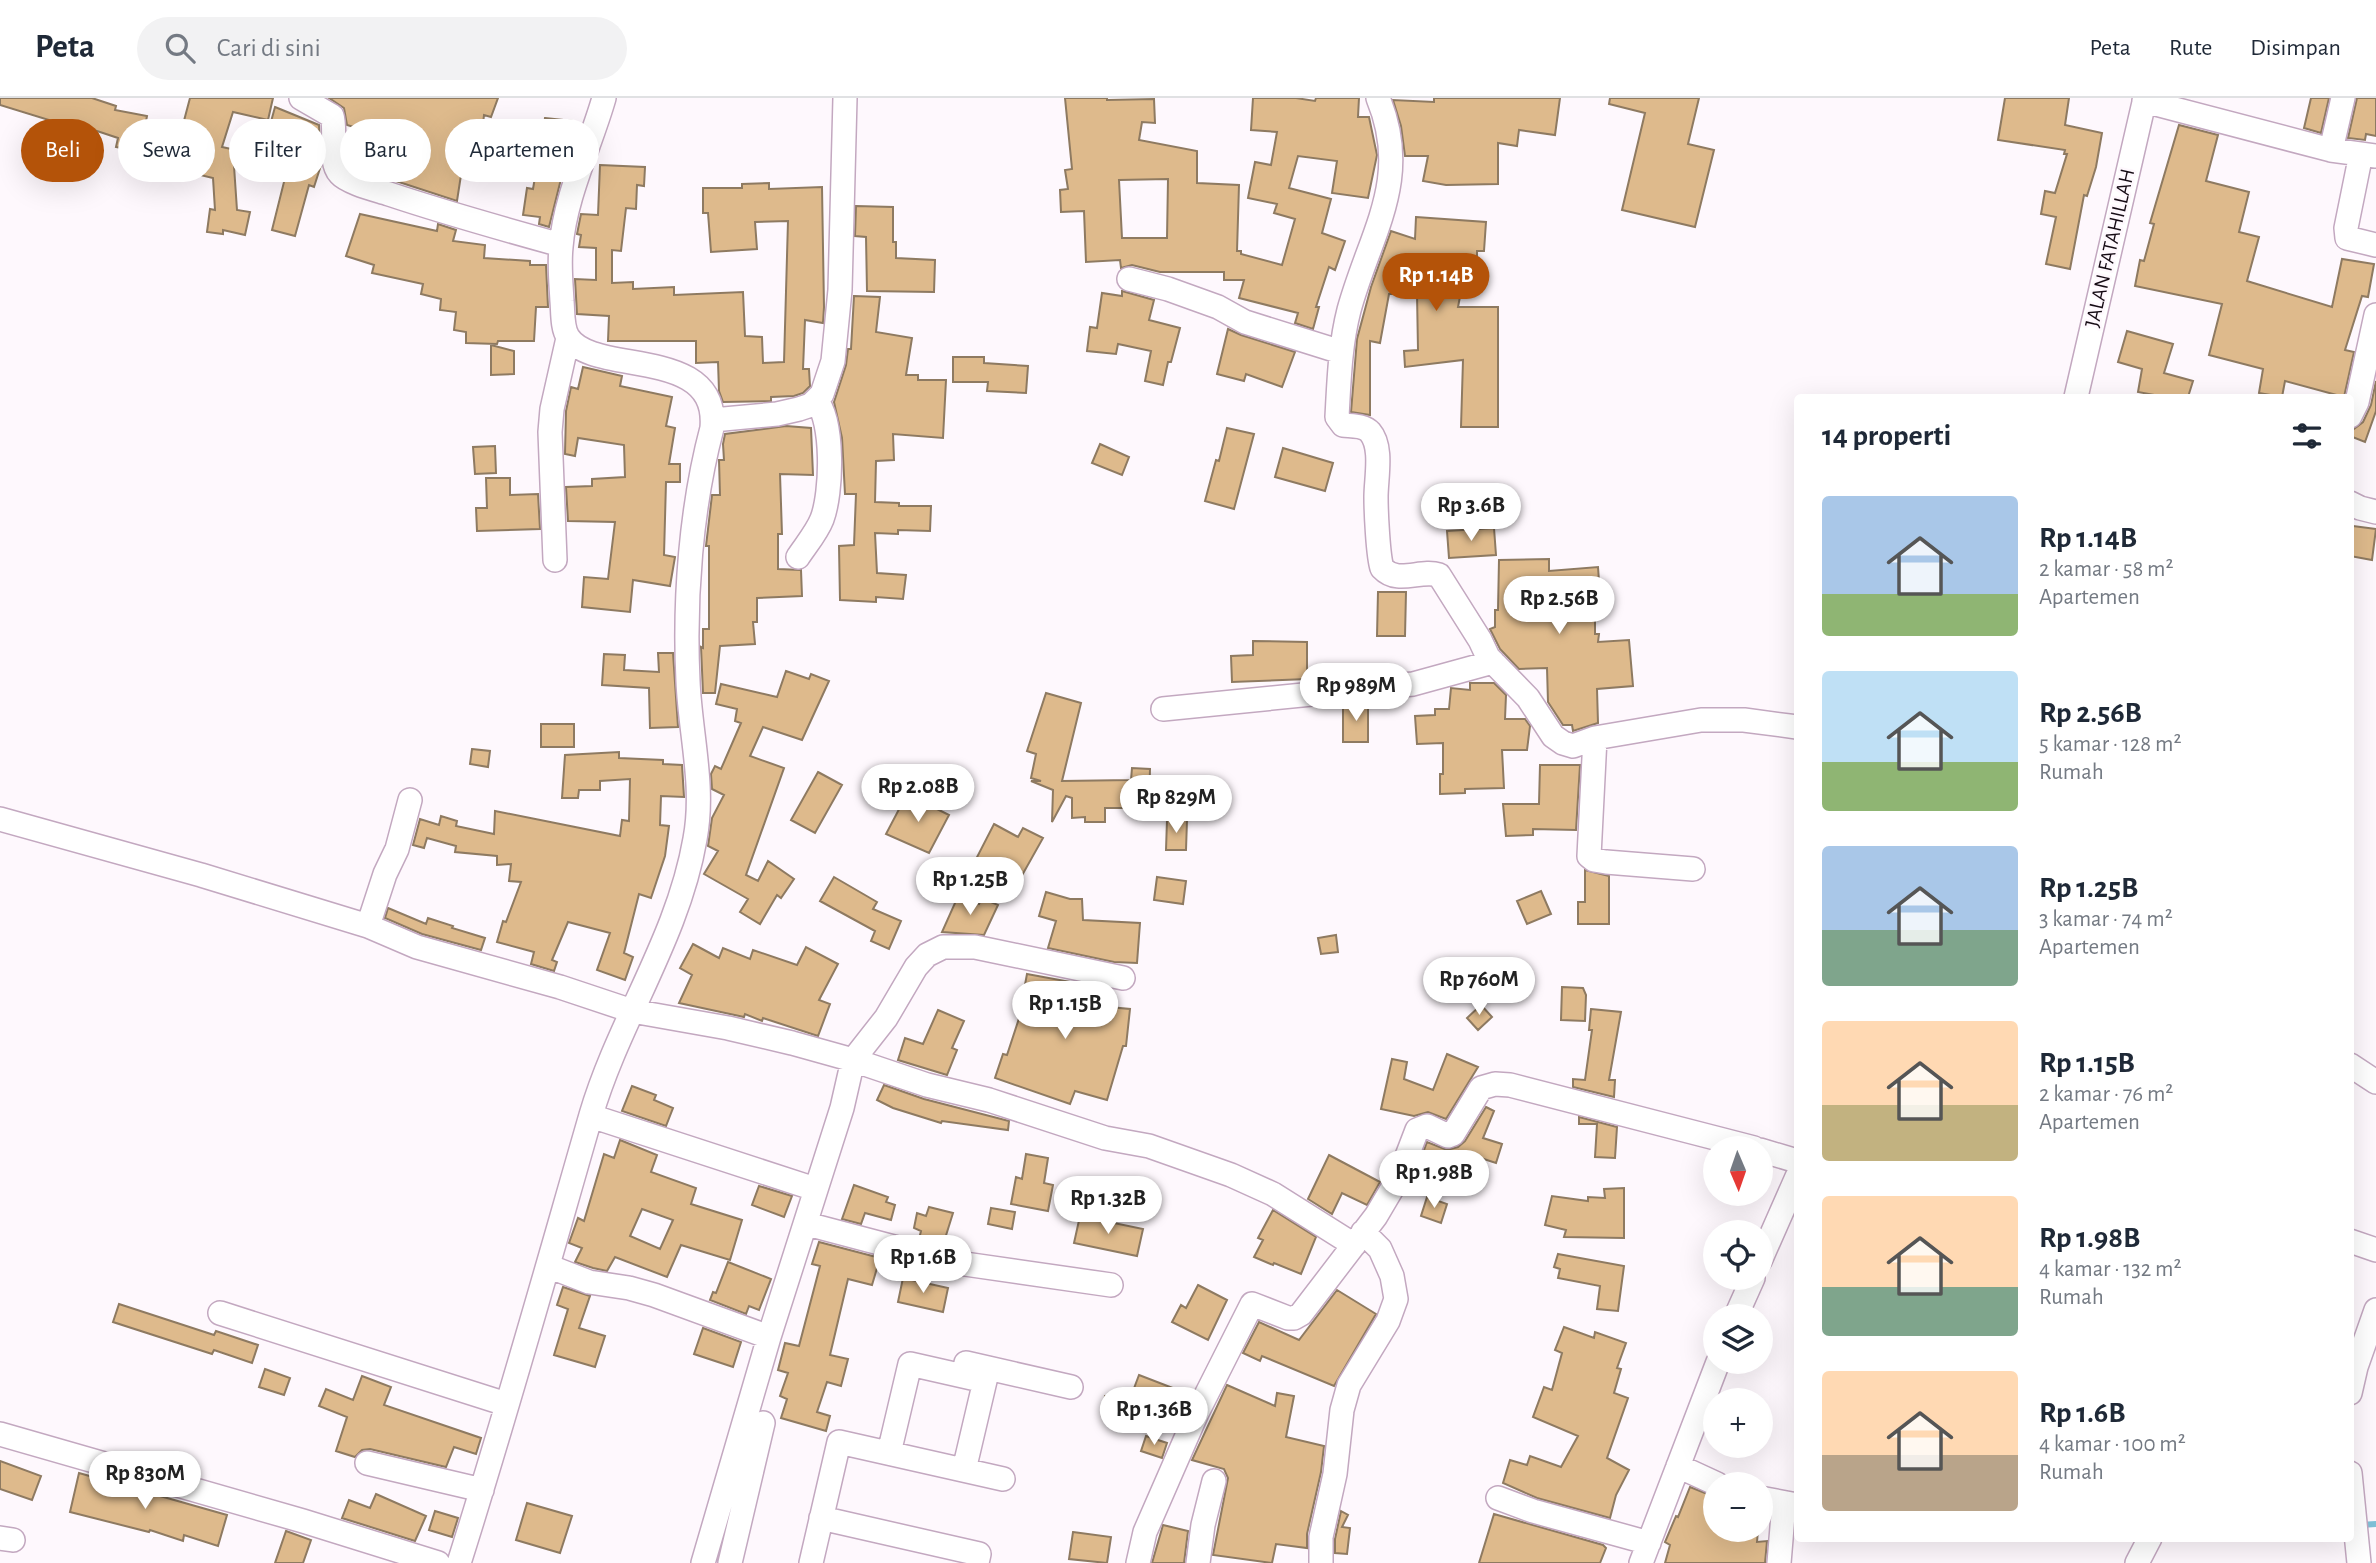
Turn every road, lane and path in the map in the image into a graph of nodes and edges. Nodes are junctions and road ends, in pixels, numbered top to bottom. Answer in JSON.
{"nodes":[{"id":1,"x":302,"y":98,"type":"edge"},
{"id":2,"x":604,"y":98,"type":"edge"},
{"id":3,"x":845,"y":98,"type":"edge"},
{"id":4,"x":1378,"y":98,"type":"edge"},
{"id":5,"x":2343,"y":98,"type":"edge"},
{"id":6,"x":2145,"y":100,"type":"edge"},
{"id":7,"x":2330,"y":150,"type":"junction"},
{"id":8,"x":2369,"y":155,"type":"edge"},
{"id":9,"x":561,"y":245,"type":"junction"},
{"id":10,"x":2376,"y":245,"type":"edge"},
{"id":11,"x":1129,"y":279,"type":"dead end"},
{"id":12,"x":2376,"y":315,"type":"edge"},
{"id":13,"x":568,"y":338,"type":"junction"},
{"id":14,"x":1341,"y":352,"type":"junction"},
{"id":15,"x":2077,"y":394,"type":"edge"},
{"id":16,"x":816,"y":400,"type":"junction"},
{"id":17,"x":2354,"y":408,"type":"edge"},
{"id":18,"x":713,"y":420,"type":"junction"},
{"id":19,"x":2354,"y":505,"type":"edge"},
{"id":20,"x":2376,"y":512,"type":"edge"},
{"id":21,"x":798,"y":557,"type":"dead end"},
{"id":22,"x":555,"y":560,"type":"dead end"},
{"id":23,"x":1493,"y":662,"type":"junction"},
{"id":24,"x":1163,"y":709,"type":"dead end"},
{"id":25,"x":1794,"y":727,"type":"edge"},
{"id":26,"x":1595,"y":738,"type":"junction"},
{"id":27,"x":411,"y":800,"type":"dead end"},
{"id":28,"x":0,"y":819,"type":"edge"},
{"id":29,"x":1693,"y":869,"type":"dead end"},
{"id":30,"x":368,"y":926,"type":"junction"},
{"id":31,"x":1124,"y":978,"type":"dead end"},
{"id":32,"x":632,"y":1011,"type":"junction"},
{"id":33,"x":853,"y":1060,"type":"junction"},
{"id":34,"x":2354,"y":1068,"type":"edge"},
{"id":35,"x":2376,"y":1082,"type":"edge"},
{"id":36,"x":591,"y":1116,"type":"junction"},
{"id":37,"x":1710,"y":1136,"type":"edge"},
{"id":38,"x":1773,"y":1154,"type":"edge"},
{"id":39,"x":1794,"y":1160,"type":"edge"},
{"id":40,"x":815,"y":1189,"type":"junction"},
{"id":41,"x":1794,"y":1189,"type":"edge"},
{"id":42,"x":807,"y":1224,"type":"junction"},
{"id":43,"x":1773,"y":1234,"type":"edge"},
{"id":44,"x":1358,"y":1238,"type":"junction"},
{"id":45,"x":2354,"y":1242,"type":"edge"},
{"id":46,"x":2376,"y":1250,"type":"edge"},
{"id":47,"x":548,"y":1266,"type":"junction"},
{"id":48,"x":1111,"y":1285,"type":"dead end"},
{"id":49,"x":2376,"y":1310,"type":"edge"},
{"id":50,"x":220,"y":1313,"type":"dead end"},
{"id":51,"x":769,"y":1337,"type":"junction"},
{"id":52,"x":2354,"y":1364,"type":"edge"},
{"id":53,"x":1713,"y":1374,"type":"edge"},
{"id":54,"x":978,"y":1375,"type":"junction"},
{"id":55,"x":1071,"y":1387,"type":"dead end"},
{"id":56,"x":506,"y":1404,"type":"junction"},
{"id":57,"x":763,"y":1423,"type":"dead end"},
{"id":58,"x":0,"y":1434,"type":"edge"},
{"id":59,"x":889,"y":1453,"type":"junction"},
{"id":60,"x":367,"y":1463,"type":"dead end"},
{"id":61,"x":1678,"y":1466,"type":"junction"},
{"id":62,"x":964,"y":1470,"type":"junction"},
{"id":63,"x":1703,"y":1478,"type":"edge"},
{"id":64,"x":1003,"y":1479,"type":"dead end"},
{"id":65,"x":1213,"y":1481,"type":"dead end"},
{"id":66,"x":482,"y":1490,"type":"junction"},
{"id":67,"x":1498,"y":1498,"type":"dead end"},
{"id":68,"x":1786,"y":1508,"type":"edge"},
{"id":69,"x":821,"y":1518,"type":"junction"},
{"id":70,"x":2355,"y":1521,"type":"edge"},
{"id":71,"x":2148,"y":1542,"type":"edge"},
{"id":72,"x":1645,"y":1553,"type":"edge"},
{"id":73,"x":438,"y":1563,"type":"edge"},
{"id":74,"x":459,"y":1563,"type":"edge"},
{"id":75,"x":703,"y":1563,"type":"edge"},
{"id":76,"x":730,"y":1563,"type":"edge"},
{"id":77,"x":810,"y":1563,"type":"edge"},
{"id":78,"x":977,"y":1563,"type":"edge"},
{"id":79,"x":1138,"y":1563,"type":"edge"},
{"id":80,"x":1198,"y":1563,"type":"edge"},
{"id":81,"x":1321,"y":1563,"type":"edge"},
{"id":82,"x":1779,"y":1563,"type":"edge"},
{"id":83,"x":2137,"y":1563,"type":"edge"},
{"id":84,"x":2359,"y":1563,"type":"edge"}],
"edges":[{"from":1,"to":9,"type":"street"},
{"from":2,"to":9,"type":"street"},
{"from":3,"to":16,"type":"street"},
{"from":4,"to":14,"type":"street"},
{"from":5,"to":7,"type":"street"},
{"from":6,"to":7,"type":"street"},
{"from":6,"to":15,"type":"street","name":"JALAN FATAHILLAH"},
{"from":7,"to":8,"type":"street"},
{"from":8,"to":10,"type":"street"},
{"from":9,"to":13,"type":"street"},
{"from":11,"to":14,"type":"street"},
{"from":12,"to":17,"type":"street"},
{"from":13,"to":18,"type":"street"},
{"from":13,"to":22,"type":"street"},
{"from":14,"to":23,"type":"street"},
{"from":16,"to":18,"type":"street"},
{"from":16,"to":21,"type":"street"},
{"from":18,"to":32,"type":"street"},
{"from":19,"to":20,"type":"street"},
{"from":23,"to":24,"type":"street"},
{"from":23,"to":26,"type":"street"},
{"from":25,"to":26,"type":"street"},
{"from":26,"to":29,"type":"street"},
{"from":27,"to":30,"type":"street"},
{"from":28,"to":30,"type":"street"},
{"from":30,"to":32,"type":"street"},
{"from":31,"to":33,"type":"street"},
{"from":32,"to":33,"type":"street"},
{"from":32,"to":36,"type":"street"},
{"from":33,"to":40,"type":"street"},
{"from":33,"to":44,"type":"street"},
{"from":34,"to":35,"type":"street"},
{"from":36,"to":40,"type":"street"},
{"from":36,"to":47,"type":"street"},
{"from":37,"to":44,"type":"street"},
{"from":38,"to":39,"type":"street"},
{"from":40,"to":42,"type":"street"},
{"from":41,"to":43,"type":"street"},
{"from":42,"to":48,"type":"street"},
{"from":42,"to":51,"type":"street"},
{"from":44,"to":79,"type":"street"},
{"from":44,"to":81,"type":"street"},
{"from":45,"to":46,"type":"street"},
{"from":47,"to":51,"type":"street"},
{"from":47,"to":56,"type":"street"},
{"from":49,"to":52,"type":"street"},
{"from":50,"to":56,"type":"street"},
{"from":51,"to":75,"type":"street"},
{"from":53,"to":61,"type":"street"},
{"from":54,"to":55,"type":"street"},
{"from":54,"to":59,"type":"street"},
{"from":54,"to":62,"type":"street"},
{"from":56,"to":66,"type":"street"},
{"from":57,"to":76,"type":"street"},
{"from":58,"to":73,"type":"street"},
{"from":59,"to":62,"type":"street"},
{"from":59,"to":69,"type":"street"},
{"from":60,"to":66,"type":"street"},
{"from":61,"to":63,"type":"street"},
{"from":61,"to":72,"type":"street"},
{"from":62,"to":64,"type":"street"},
{"from":65,"to":80,"type":"street"},
{"from":66,"to":74,"type":"street"},
{"from":67,"to":72,"type":"street"},
{"from":68,"to":82,"type":"street"},
{"from":69,"to":77,"type":"street"},
{"from":69,"to":78,"type":"street"},
{"from":70,"to":84,"type":"street"},
{"from":71,"to":83,"type":"street"}]}
